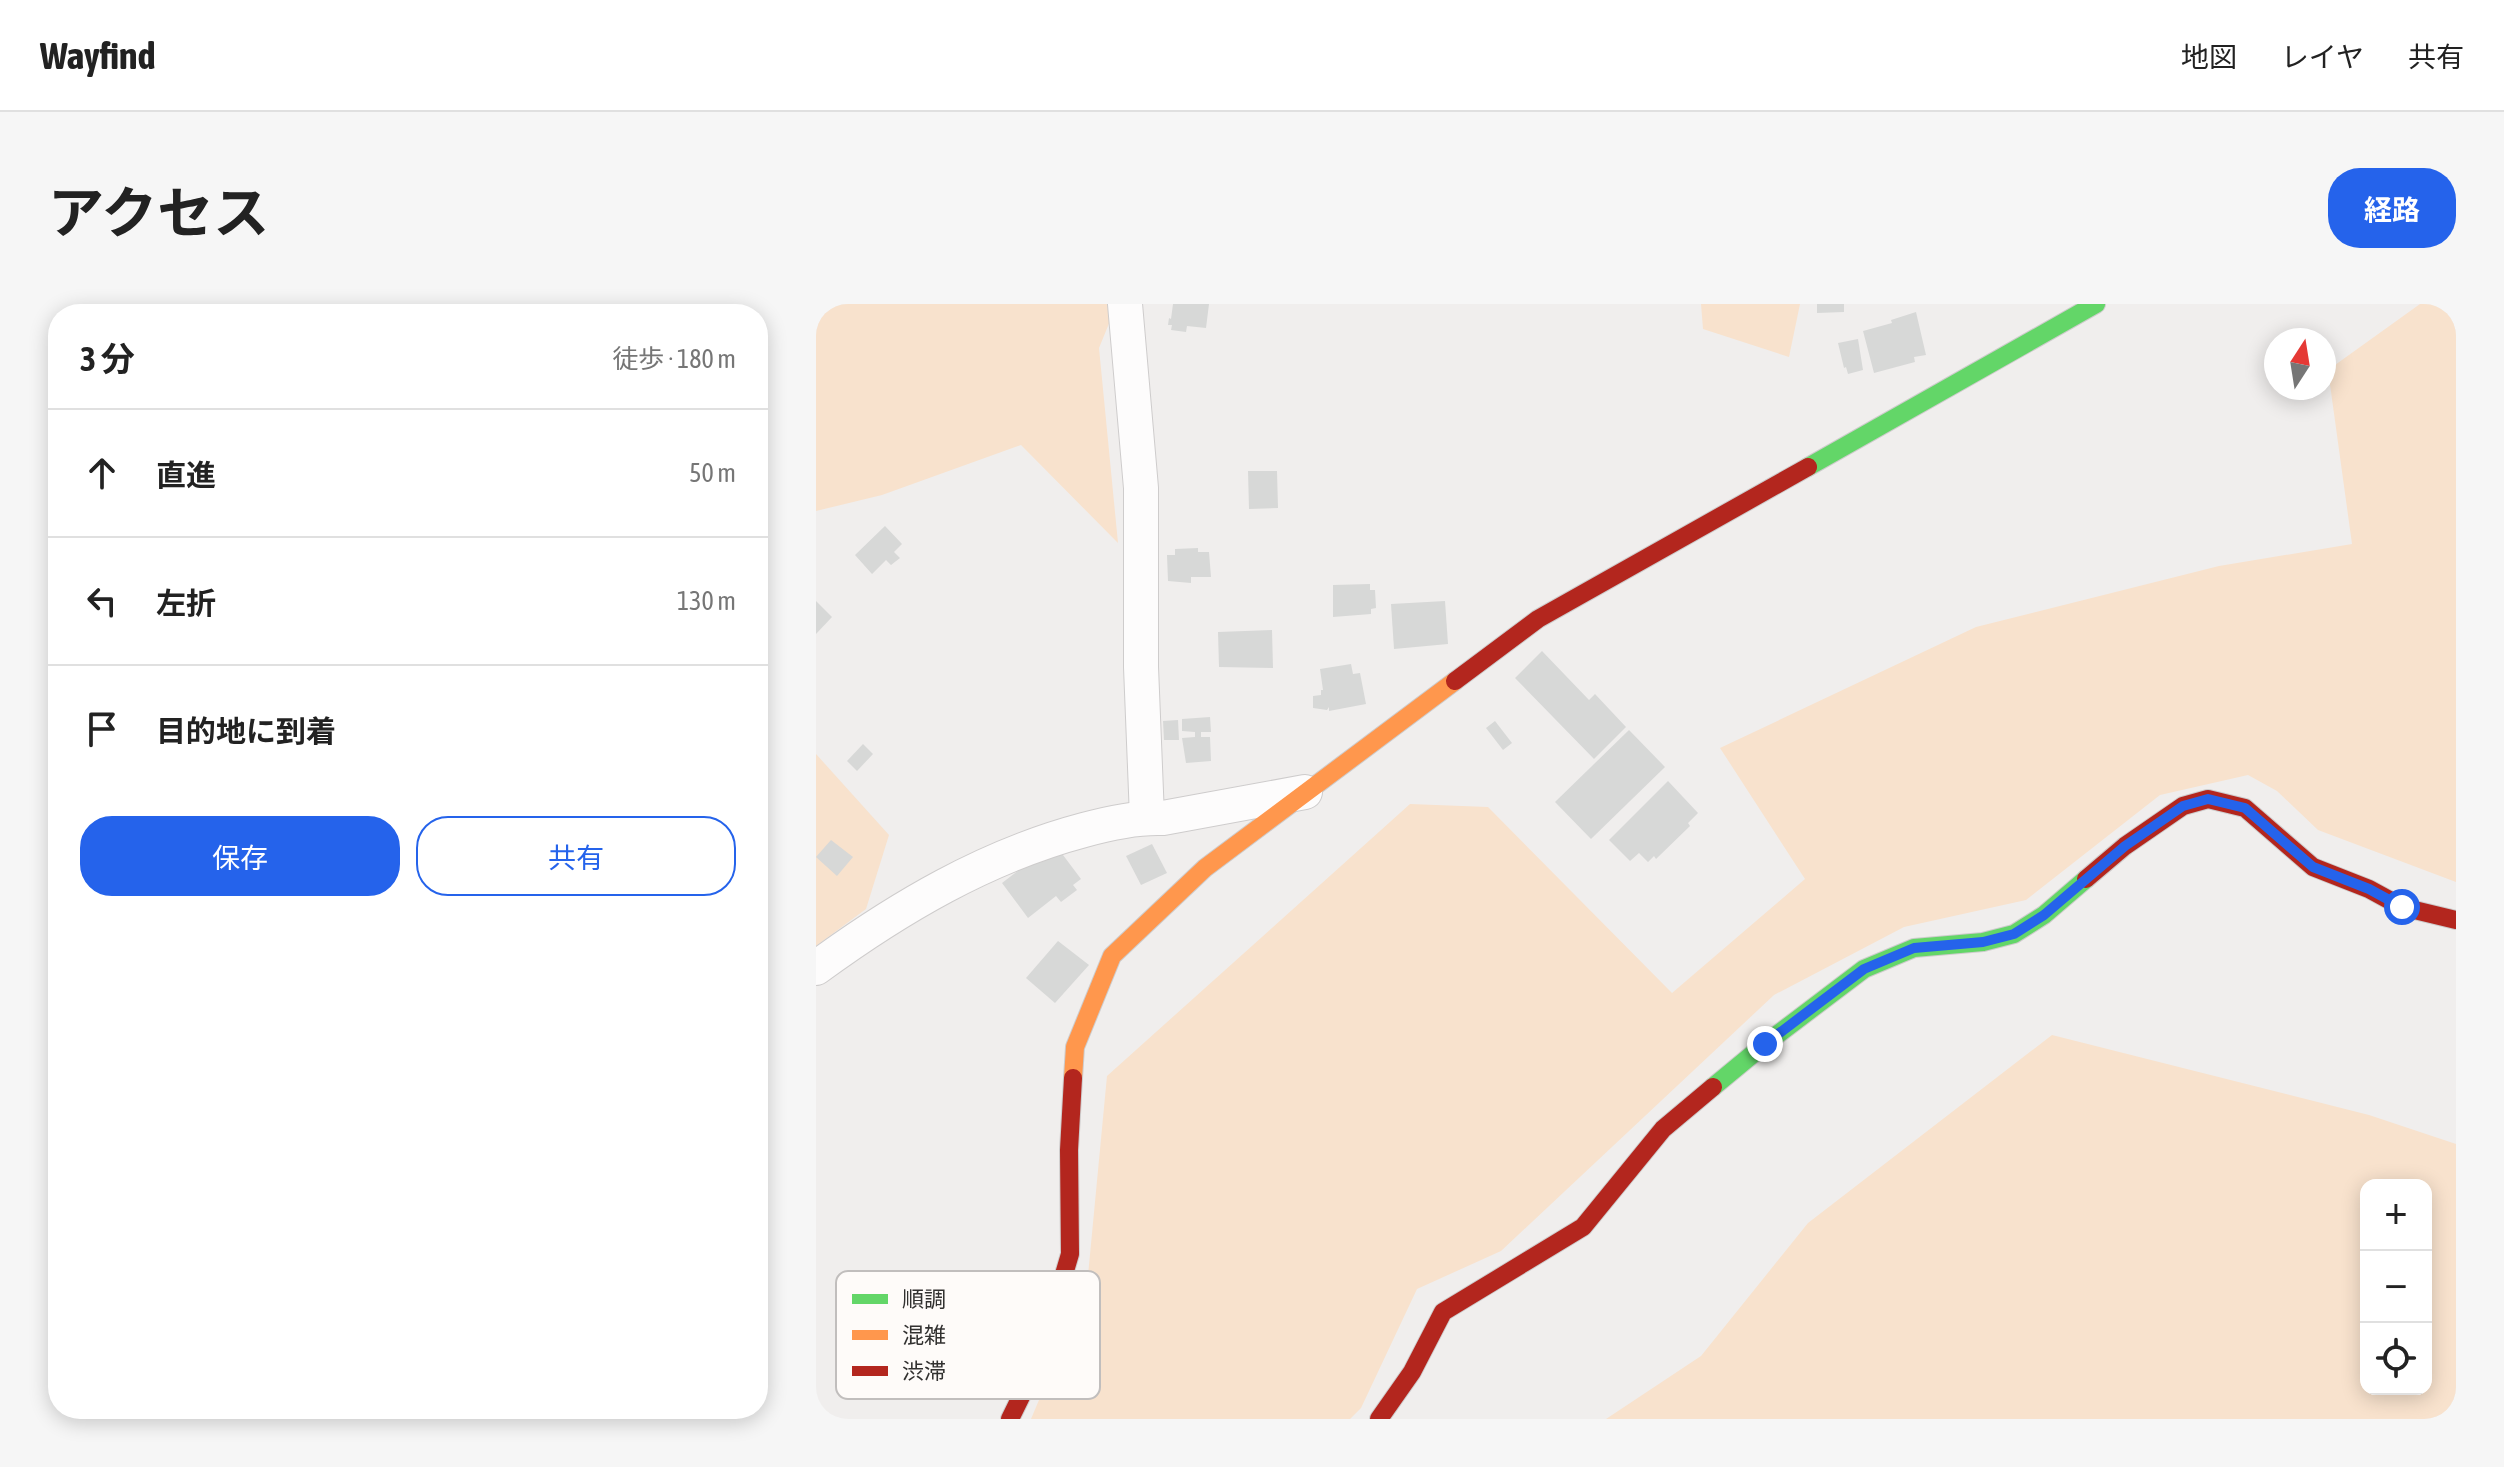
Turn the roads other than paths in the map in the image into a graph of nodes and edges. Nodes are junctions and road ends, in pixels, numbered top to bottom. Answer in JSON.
{"nodes":[{"id":1,"x":1125,"y":304,"type":"edge"},
{"id":2,"x":2096,"y":304,"type":"edge"},
{"id":3,"x":1311,"y":791,"type":"junction"},
{"id":4,"x":1147,"y":817,"type":"junction"},
{"id":5,"x":2456,"y":920,"type":"edge"},
{"id":6,"x":816,"y":968,"type":"edge"},
{"id":7,"x":1065,"y":1271,"type":"edge"},
{"id":8,"x":1020,"y":1399,"type":"edge"},
{"id":9,"x":1010,"y":1419,"type":"edge"},
{"id":10,"x":1379,"y":1419,"type":"edge"}],
"edges":[{"from":1,"to":4,"type":"street"},
{"from":2,"to":3,"type":"street"},
{"from":3,"to":4,"type":"street"},
{"from":3,"to":7,"type":"street"},
{"from":4,"to":6,"type":"street"},
{"from":5,"to":10,"type":"street"},
{"from":8,"to":9,"type":"street"}]}
